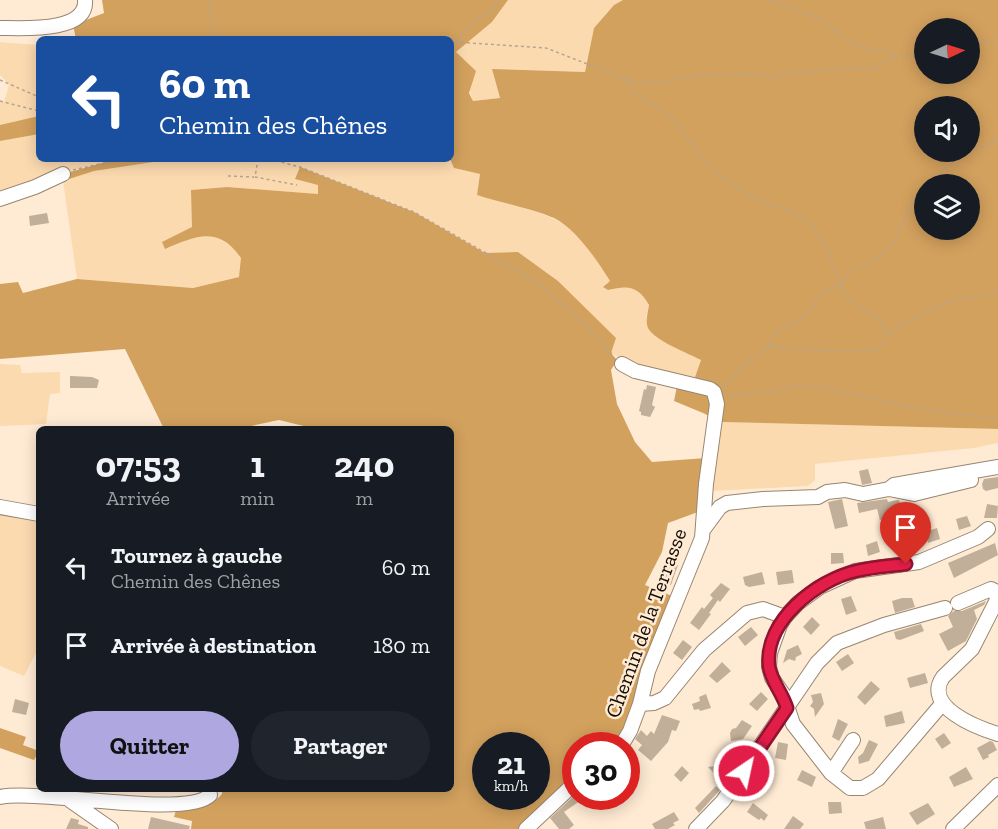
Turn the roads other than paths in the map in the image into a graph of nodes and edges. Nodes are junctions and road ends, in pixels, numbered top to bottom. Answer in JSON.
{"nodes":[{"id":1,"x":85,"y":0,"type":"edge"},
{"id":2,"x":0,"y":28,"type":"edge"},
{"id":3,"x":63,"y":174,"type":"road end"},
{"id":4,"x":0,"y":199,"type":"edge"},
{"id":5,"x":622,"y":364,"type":"road end"},
{"id":6,"x":998,"y":467,"type":"edge"},
{"id":7,"x":971,"y":480,"type":"dead end"},
{"id":8,"x":889,"y":489,"type":"junction"},
{"id":9,"x":0,"y":507,"type":"edge"},
{"id":10,"x":36,"y":513,"type":"edge"},
{"id":11,"x":703,"y":530,"type":"junction"},
{"id":12,"x":988,"y":530,"type":"dead end"},
{"id":13,"x":998,"y":598,"type":"edge"},
{"id":14,"x":785,"y":617,"type":"junction"},
{"id":15,"x":640,"y":704,"type":"junction"},
{"id":16,"x":942,"y":704,"type":"junction"},
{"id":17,"x":787,"y":708,"type":"junction"},
{"id":18,"x":629,"y":732,"type":"edge"},
{"id":19,"x":998,"y":734,"type":"edge"},
{"id":20,"x":853,"y":740,"type":"dead end"},
{"id":21,"x":831,"y":773,"type":"junction"},
{"id":22,"x":998,"y":785,"type":"edge"},
{"id":23,"x":210,"y":792,"type":"edge"},
{"id":24,"x":562,"y":795,"type":"edge"},
{"id":25,"x":0,"y":797,"type":"edge"},
{"id":26,"x":68,"y":799,"type":"junction"},
{"id":27,"x":111,"y":829,"type":"edge"},
{"id":28,"x":526,"y":829,"type":"edge"},
{"id":29,"x":696,"y":829,"type":"edge"},
{"id":30,"x":953,"y":829,"type":"edge"}],
"edges":[{"from":1,"to":2,"type":"street"},
{"from":3,"to":4,"type":"street"},
{"from":5,"to":11,"type":"street","name":"Chemin de la Terrasse"},
{"from":6,"to":8,"type":"street"},
{"from":7,"to":8,"type":"street"},
{"from":8,"to":11,"type":"street"},
{"from":9,"to":10,"type":"street"},
{"from":11,"to":15,"type":"street","name":"Chemin de la Terrasse"},
{"from":12,"to":14,"type":"street"},
{"from":13,"to":16,"type":"street"},
{"from":13,"to":17,"type":"street"},
{"from":14,"to":15,"type":"street"},
{"from":14,"to":17,"type":"street"},
{"from":15,"to":18,"type":"street","name":"Chemin de la Terrasse"},
{"from":16,"to":19,"type":"street"},
{"from":16,"to":21,"type":"street"},
{"from":17,"to":21,"type":"street"},
{"from":17,"to":29,"type":"street"},
{"from":20,"to":21,"type":"street"},
{"from":22,"to":30,"type":"street"},
{"from":23,"to":26,"type":"street"},
{"from":24,"to":28,"type":"street"},
{"from":25,"to":26,"type":"street"},
{"from":26,"to":27,"type":"street"}]}
